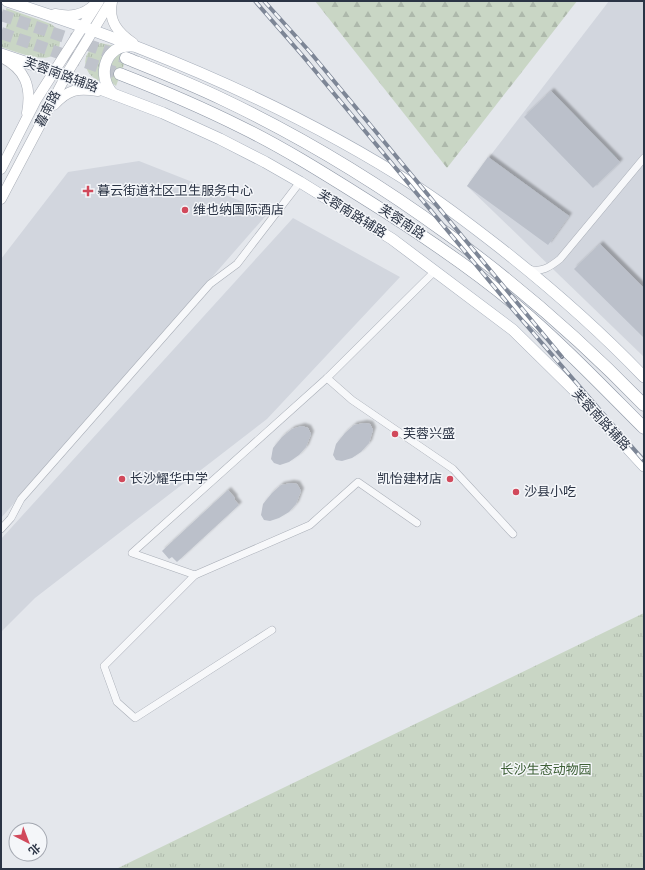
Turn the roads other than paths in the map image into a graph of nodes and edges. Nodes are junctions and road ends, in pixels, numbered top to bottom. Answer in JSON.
{"nodes":[{"id":1,"x":7,"y":1,"type":"edge"},
{"id":2,"x":98,"y":1,"type":"edge"},
{"id":3,"x":111,"y":1,"type":"edge"},
{"id":4,"x":39,"y":11,"type":"junction"},
{"id":5,"x":88,"y":28,"type":"junction"},
{"id":6,"x":139,"y":48,"type":"junction"},
{"id":7,"x":1,"y":56,"type":"edge"},
{"id":8,"x":126,"y":58,"type":"tunnel mouth"},
{"id":9,"x":54,"y":72,"type":"junction"},
{"id":10,"x":120,"y":74,"type":"tunnel mouth"},
{"id":11,"x":66,"y":76,"type":"junction"},
{"id":12,"x":112,"y":94,"type":"junction"},
{"id":13,"x":40,"y":125,"type":"junction"},
{"id":14,"x":22,"y":127,"type":"junction"},
{"id":15,"x":644,"y":158,"type":"edge"},
{"id":16,"x":1,"y":169,"type":"edge"},
{"id":17,"x":300,"y":182,"type":"junction"},
{"id":18,"x":1,"y":199,"type":"edge"},
{"id":19,"x":524,"y":267,"type":"junction"},
{"id":20,"x":436,"y":271,"type":"junction"},
{"id":21,"x":586,"y":371,"type":"junction"},
{"id":22,"x":644,"y":377,"type":"edge"},
{"id":23,"x":327,"y":378,"type":"junction"},
{"id":24,"x":644,"y":405,"type":"edge"},
{"id":25,"x":644,"y":428,"type":"edge"},
{"id":26,"x":644,"y":436,"type":"edge"},
{"id":27,"x":644,"y":466,"type":"edge"},
{"id":28,"x":417,"y":523,"type":"dead end"},
{"id":29,"x":1,"y":530,"type":"edge"},
{"id":30,"x":512,"y":534,"type":"dead end"},
{"id":31,"x":195,"y":575,"type":"junction"},
{"id":32,"x":272,"y":630,"type":"dead end"}],
"edges":[{"from":1,"to":4,"type":"main road"},
{"from":2,"to":4,"type":"main road"},
{"from":2,"to":5,"type":"main road","name":"暮南路"},
{"from":3,"to":5,"type":"main road","name":"暮南路"},
{"from":3,"to":6,"type":"main road"},
{"from":4,"to":5,"type":"main road"},
{"from":5,"to":6,"type":"main road"},
{"from":5,"to":9,"type":"main road","name":"暮南路"},
{"from":5,"to":11,"type":"main road","name":"暮南路"},
{"from":6,"to":12,"type":"main road"},
{"from":6,"to":19,"type":"main road"},
{"from":7,"to":9,"type":"main road","name":"芙蓉南路辅路"},
{"from":7,"to":14,"type":"main road"},
{"from":8,"to":24,"type":"highway","name":"芙蓉南路"},
{"from":9,"to":11,"type":"main road","name":"芙蓉南路辅路"},
{"from":9,"to":14,"type":"main road","name":"暮南路"},
{"from":10,"to":21,"type":"highway","name":"芙蓉南路"},
{"from":11,"to":12,"type":"main road","name":"芙蓉南路辅路"},
{"from":11,"to":13,"type":"main road","name":"暮南路"},
{"from":12,"to":13,"type":"main road"},
{"from":12,"to":17,"type":"main road","name":"芙蓉南路辅路"},
{"from":13,"to":18,"type":"main road","name":"暮南路"},
{"from":14,"to":16,"type":"main road","name":"暮南路"},
{"from":15,"to":19,"type":"street"},
{"from":17,"to":20,"type":"main road","name":"芙蓉南路辅路"},
{"from":17,"to":29,"type":"street"},
{"from":19,"to":22,"type":"main road"},
{"from":20,"to":23,"type":"street"},
{"from":20,"to":27,"type":"main road","name":"芙蓉南路辅路"},
{"from":21,"to":25,"type":"highway","name":"芙蓉南路"},
{"from":21,"to":26,"type":"highway"},
{"from":23,"to":30,"type":"street"},
{"from":23,"to":31,"type":"street"},
{"from":28,"to":31,"type":"street"},
{"from":31,"to":32,"type":"street"}]}
